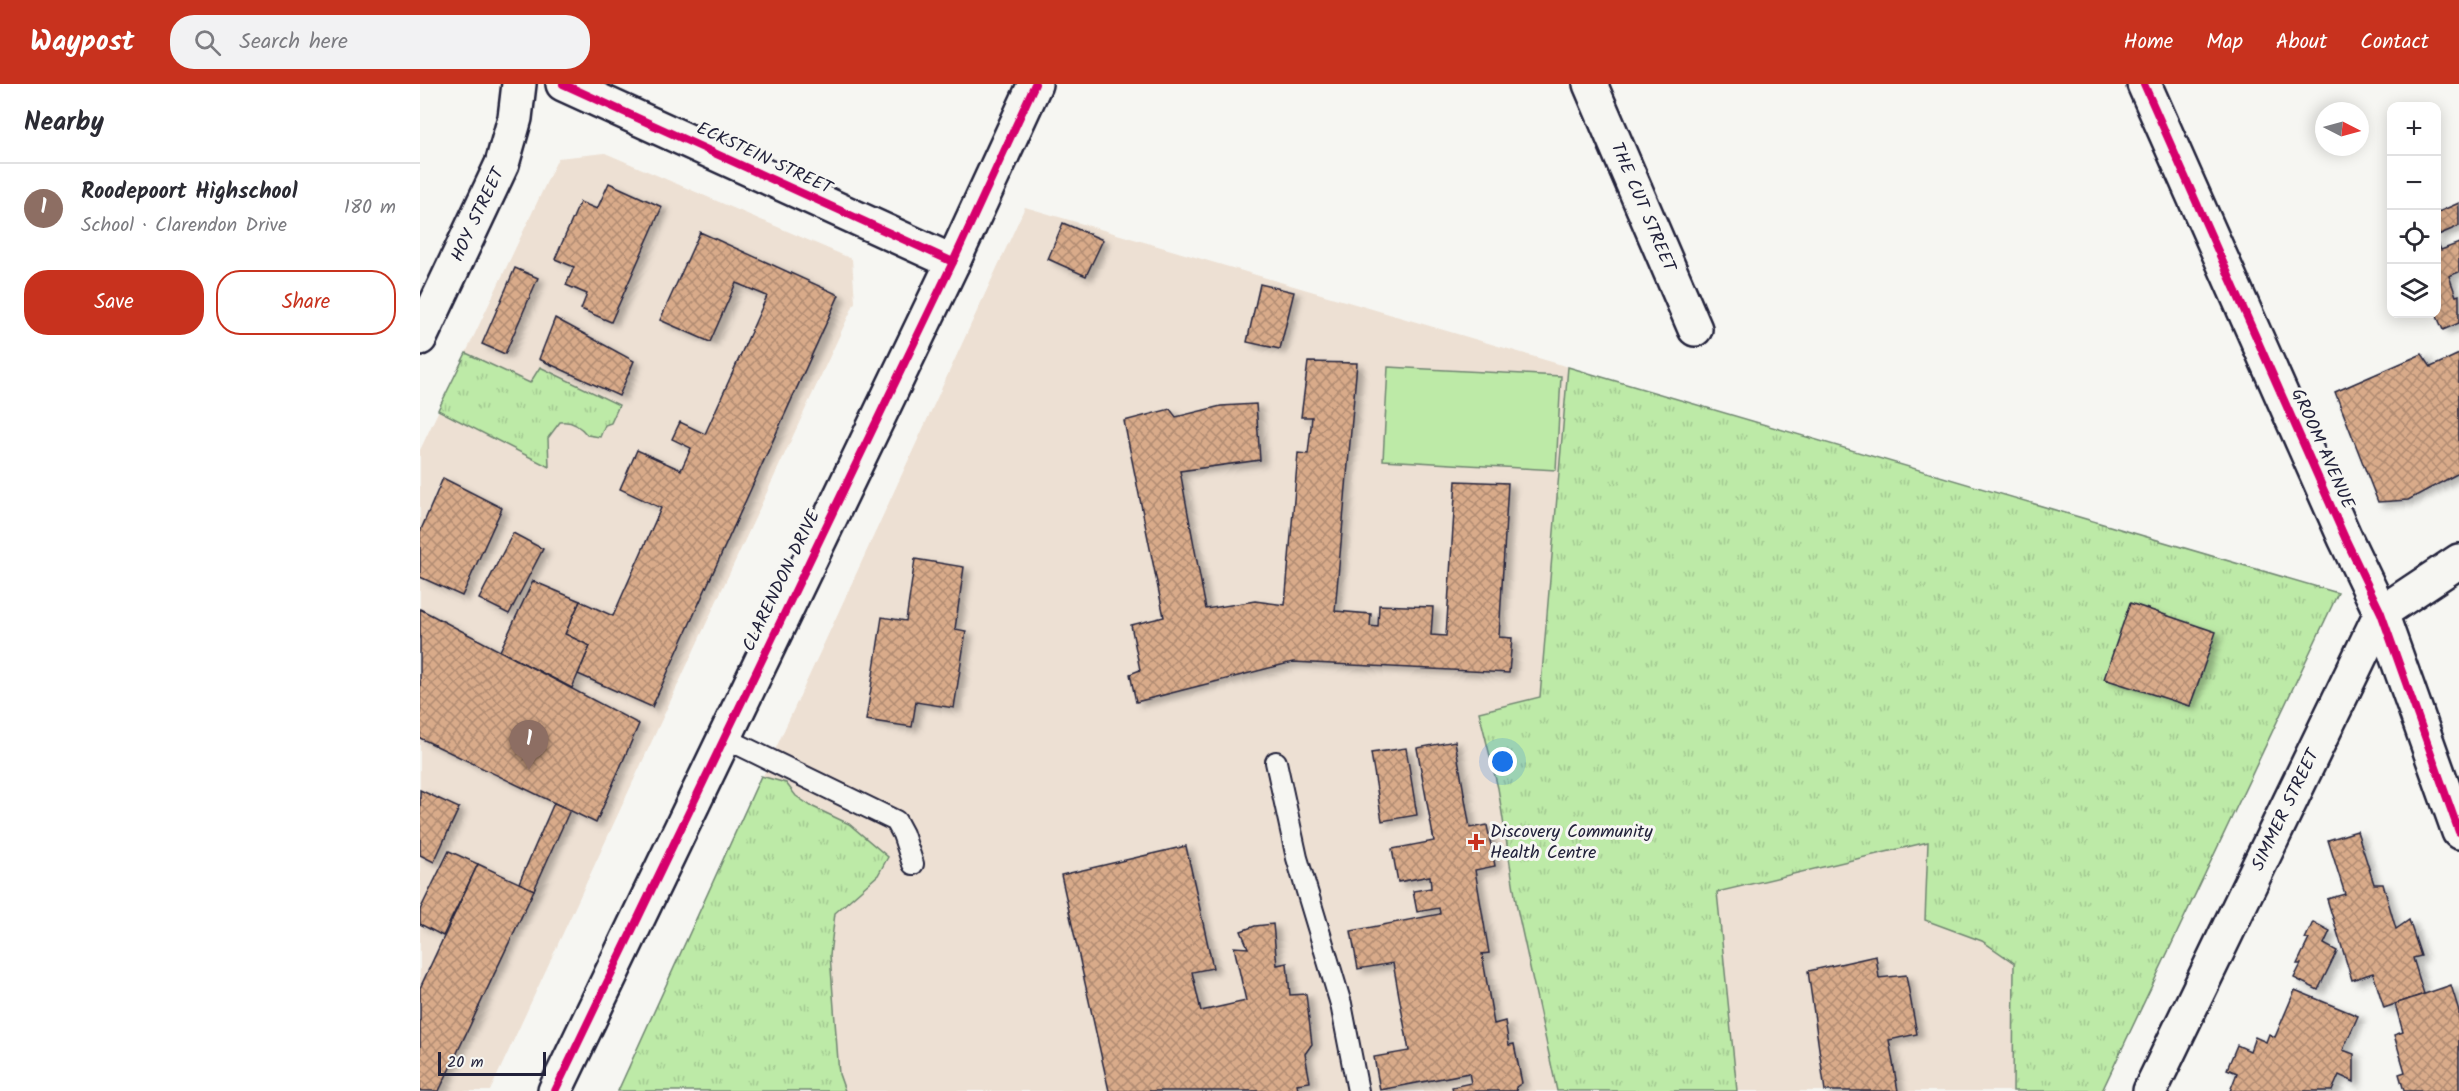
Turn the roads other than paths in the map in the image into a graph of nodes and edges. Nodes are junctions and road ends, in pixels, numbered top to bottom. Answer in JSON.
{"nodes":[{"id":1,"x":519,"y":84,"type":"edge"},
{"id":2,"x":563,"y":84,"type":"edge"},
{"id":3,"x":1035,"y":84,"type":"edge"},
{"id":4,"x":1590,"y":84,"type":"edge"},
{"id":5,"x":2144,"y":84,"type":"edge"},
{"id":6,"x":953,"y":262,"type":"junction"},
{"id":7,"x":1695,"y":329,"type":"dead end"},
{"id":8,"x":420,"y":338,"type":"edge"},
{"id":9,"x":2459,"y":561,"type":"edge"},
{"id":10,"x":2381,"y":613,"type":"junction"},
{"id":11,"x":723,"y":737,"type":"junction"},
{"id":12,"x":1276,"y":762,"type":"dead end"},
{"id":13,"x":2459,"y":832,"type":"edge"},
{"id":14,"x":913,"y":864,"type":"dead end"},
{"id":15,"x":555,"y":1091,"type":"edge"},
{"id":16,"x":1358,"y":1091,"type":"edge"},
{"id":17,"x":2150,"y":1091,"type":"edge"}],
"edges":[{"from":1,"to":8,"type":"street","name":"HOY STREET"},
{"from":2,"to":6,"type":"street","name":"ECKSTEIN STREET"},
{"from":3,"to":6,"type":"street","name":"CLARENDON DRIVE"},
{"from":4,"to":7,"type":"street","name":"THE CUT STREET"},
{"from":5,"to":10,"type":"street","name":"GROOM AVENUE"},
{"from":6,"to":11,"type":"street","name":"CLARENDON DRIVE"},
{"from":9,"to":10,"type":"street"},
{"from":10,"to":13,"type":"street","name":"GROOM AVENUE"},
{"from":10,"to":17,"type":"street","name":"SIMMER STREET"},
{"from":11,"to":14,"type":"lane"},
{"from":11,"to":15,"type":"street","name":"CLARENDON DRIVE"},
{"from":12,"to":16,"type":"lane"}]}
